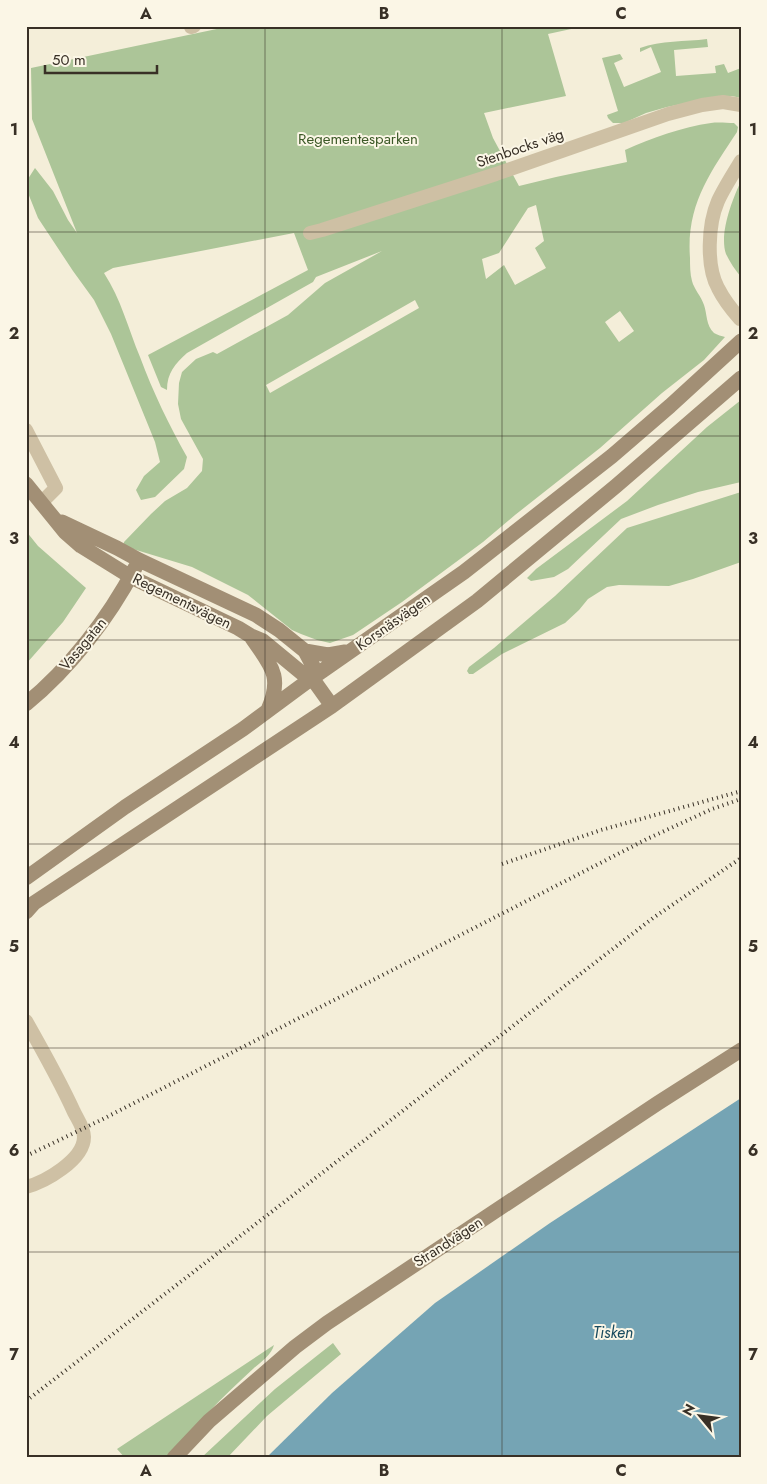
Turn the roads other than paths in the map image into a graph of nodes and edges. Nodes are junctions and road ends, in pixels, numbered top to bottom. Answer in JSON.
{"nodes":[{"id":1,"x":741,"y":105,"type":"edge"},
{"id":2,"x":741,"y":161,"type":"edge"},
{"id":3,"x":310,"y":233,"type":"dead end"},
{"id":4,"x":740,"y":319,"type":"edge"},
{"id":5,"x":741,"y":341,"type":"edge"},
{"id":6,"x":741,"y":378,"type":"edge"},
{"id":7,"x":26,"y":430,"type":"edge"},
{"id":8,"x":26,"y":484,"type":"edge"},
{"id":9,"x":42,"y":503,"type":"junction"},
{"id":10,"x":56,"y":519,"type":"junction"},
{"id":11,"x":139,"y":560,"type":"junction"},
{"id":12,"x":130,"y":577,"type":"junction"},
{"id":13,"x":251,"y":636,"type":"junction"},
{"id":14,"x":352,"y":650,"type":"junction"},
{"id":15,"x":305,"y":651,"type":"junction"},
{"id":16,"x":312,"y":678,"type":"junction"},
{"id":17,"x":26,"y":704,"type":"edge"},
{"id":18,"x":332,"y":706,"type":"junction"},
{"id":19,"x":268,"y":710,"type":"junction"},
{"id":20,"x":26,"y":878,"type":"edge"},
{"id":21,"x":26,"y":912,"type":"edge"},
{"id":22,"x":26,"y":1021,"type":"edge"},
{"id":23,"x":741,"y":1050,"type":"edge"},
{"id":24,"x":32,"y":1185,"type":"edge"},
{"id":25,"x":174,"y":1458,"type":"edge"}],
"edges":[{"from":1,"to":3,"type":"street","name":"Stenbocks väg"},
{"from":2,"to":4,"type":"street"},
{"from":5,"to":14,"type":"main road","name":"Korsnäsvägen"},
{"from":6,"to":18,"type":"main road"},
{"from":7,"to":9,"type":"street"},
{"from":8,"to":9,"type":"main road","name":"Regementsvägen"},
{"from":9,"to":10,"type":"main road","name":"Regementsvägen"},
{"from":10,"to":11,"type":"main road","name":"Regementsvägen"},
{"from":10,"to":12,"type":"main road","name":"Regementsvägen"},
{"from":11,"to":12,"type":"main road","name":"Vasagatan"},
{"from":11,"to":15,"type":"main road","name":"Regementsvägen"},
{"from":12,"to":13,"type":"main road","name":"Regementsvägen"},
{"from":12,"to":17,"type":"main road","name":"Vasagatan"},
{"from":13,"to":16,"type":"main road","name":"Regementsvägen"},
{"from":13,"to":19,"type":"main road"},
{"from":14,"to":15,"type":"main road"},
{"from":14,"to":16,"type":"main road","name":"Korsnäsvägen"},
{"from":15,"to":16,"type":"main road"},
{"from":16,"to":18,"type":"main road"},
{"from":16,"to":19,"type":"main road","name":"Korsnäsvägen"},
{"from":18,"to":21,"type":"main road"},
{"from":19,"to":20,"type":"main road","name":"Korsnäsvägen"},
{"from":22,"to":24,"type":"street"},
{"from":23,"to":25,"type":"main road","name":"Strandvägen"}]}
